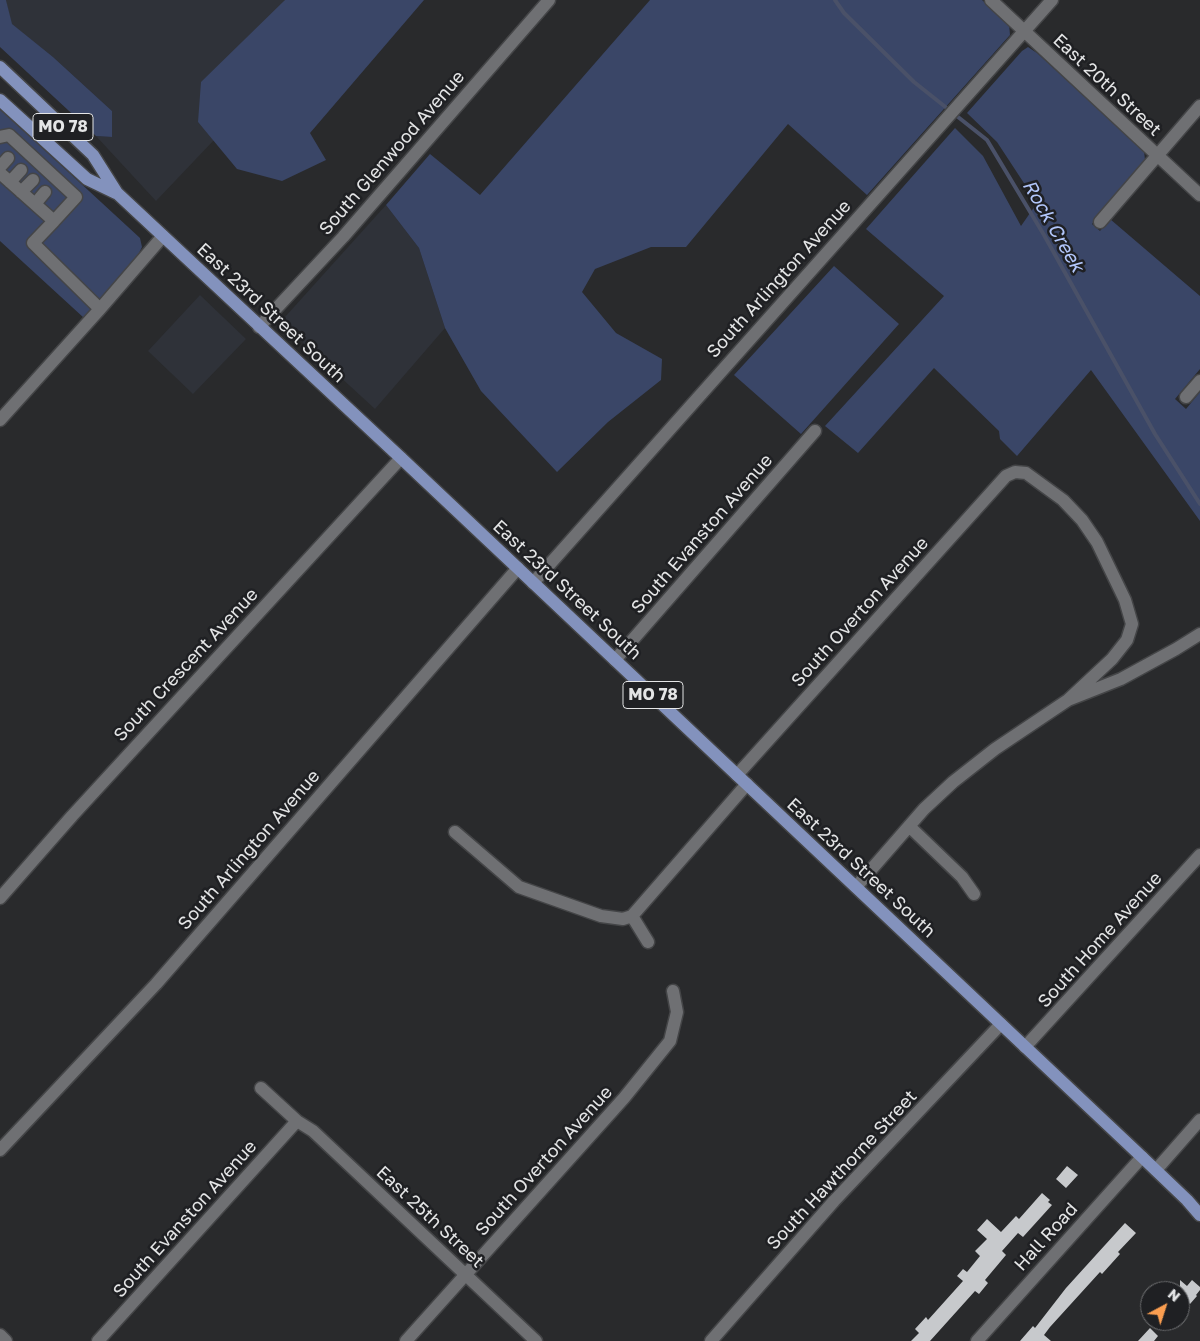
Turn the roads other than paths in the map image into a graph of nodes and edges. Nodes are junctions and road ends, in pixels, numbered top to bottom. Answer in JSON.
{"nodes":[{"id":1,"x":549,"y":0,"type":"edge"},
{"id":2,"x":991,"y":0,"type":"edge"},
{"id":3,"x":1052,"y":0,"type":"edge"},
{"id":4,"x":1024,"y":31,"type":"junction"},
{"id":5,"x":0,"y":67,"type":"edge"},
{"id":6,"x":0,"y":100,"type":"edge"},
{"id":7,"x":1200,"y":106,"type":"edge"},
{"id":8,"x":0,"y":137,"type":"edge"},
{"id":9,"x":1156,"y":155,"type":"junction"},
{"id":10,"x":21,"y":170,"type":"dead end"},
{"id":11,"x":5,"y":177,"type":"edge"},
{"id":12,"x":32,"y":180,"type":"dead end"},
{"id":13,"x":90,"y":180,"type":"junction"},
{"id":14,"x":21,"y":192,"type":"junction"},
{"id":15,"x":45,"y":192,"type":"dead end"},
{"id":16,"x":117,"y":193,"type":"junction"},
{"id":17,"x":1200,"y":195,"type":"edge"},
{"id":18,"x":76,"y":197,"type":"junction"},
{"id":19,"x":35,"y":204,"type":"junction"},
{"id":20,"x":54,"y":221,"type":"junction"},
{"id":21,"x":1100,"y":222,"type":"dead end"},
{"id":22,"x":162,"y":236,"type":"junction"},
{"id":23,"x":100,"y":309,"type":"junction"},
{"id":24,"x":259,"y":327,"type":"junction"},
{"id":25,"x":1200,"y":381,"type":"edge"},
{"id":26,"x":1186,"y":397,"type":"dead end"},
{"id":27,"x":0,"y":420,"type":"edge"},
{"id":28,"x":815,"y":430,"type":"dead end"},
{"id":29,"x":401,"y":458,"type":"junction"},
{"id":30,"x":518,"y":568,"type":"junction"},
{"id":31,"x":533,"y":583,"type":"junction"},
{"id":32,"x":1200,"y":634,"type":"edge"},
{"id":33,"x":615,"y":660,"type":"junction"},
{"id":34,"x":1068,"y":700,"type":"junction"},
{"id":35,"x":737,"y":775,"type":"junction"},
{"id":36,"x":747,"y":784,"type":"junction"},
{"id":37,"x":909,"y":826,"type":"junction"},
{"id":38,"x":455,"y":832,"type":"dead end"},
{"id":39,"x":1200,"y":855,"type":"edge"},
{"id":40,"x":856,"y":887,"type":"junction"},
{"id":41,"x":974,"y":894,"type":"dead end"},
{"id":42,"x":0,"y":898,"type":"edge"},
{"id":43,"x":632,"y":916,"type":"junction"},
{"id":44,"x":648,"y":942,"type":"dead end"},
{"id":45,"x":673,"y":991,"type":"dead end"},
{"id":46,"x":1001,"y":1024,"type":"junction"},
{"id":47,"x":1025,"y":1047,"type":"junction"},
{"id":48,"x":261,"y":1088,"type":"dead end"},
{"id":49,"x":1200,"y":1120,"type":"edge"},
{"id":50,"x":297,"y":1121,"type":"junction"},
{"id":51,"x":0,"y":1150,"type":"edge"},
{"id":52,"x":1142,"y":1157,"type":"junction"},
{"id":53,"x":1156,"y":1170,"type":"junction"},
{"id":54,"x":1187,"y":1200,"type":"junction"},
{"id":55,"x":1200,"y":1208,"type":"edge"},
{"id":56,"x":1200,"y":1216,"type":"edge"},
{"id":57,"x":466,"y":1274,"type":"junction"},
{"id":58,"x":0,"y":1336,"type":"edge"},
{"id":59,"x":6,"y":1341,"type":"edge"},
{"id":60,"x":98,"y":1341,"type":"edge"},
{"id":61,"x":406,"y":1341,"type":"edge"},
{"id":62,"x":536,"y":1341,"type":"edge"},
{"id":63,"x":711,"y":1341,"type":"edge"},
{"id":64,"x":977,"y":1341,"type":"edge"}],
"edges":[{"from":1,"to":24,"type":"street","name":"South Glenwood Avenue"},
{"from":2,"to":4,"type":"street","name":"East 20th Street"},
{"from":3,"to":4,"type":"street","name":"South Arlington Avenue"},
{"from":4,"to":9,"type":"street","name":"East 20th Street"},
{"from":4,"to":31,"type":"street","name":"South Arlington Avenue"},
{"from":5,"to":16,"type":"main road","name":"East 23rd Street South","number":"MO 78"},
{"from":6,"to":13,"type":"main road","name":"East 23rd Street South","number":"MO 78"},
{"from":7,"to":9,"type":"street"},
{"from":8,"to":18,"type":"street"},
{"from":9,"to":17,"type":"street","name":"East 20th Street"},
{"from":9,"to":21,"type":"street"},
{"from":10,"to":11,"type":"street"},
{"from":11,"to":14,"type":"street"},
{"from":12,"to":14,"type":"street"},
{"from":13,"to":16,"type":"main road","name":"East 23rd Street South","number":"MO 78"},
{"from":13,"to":18,"type":"street"},
{"from":14,"to":19,"type":"street"},
{"from":15,"to":19,"type":"street"},
{"from":16,"to":22,"type":"main road","name":"East 23rd Street South","number":"MO 78"},
{"from":18,"to":20,"type":"street"},
{"from":19,"to":20,"type":"street"},
{"from":20,"to":23,"type":"street"},
{"from":22,"to":23,"type":"street"},
{"from":22,"to":24,"type":"main road","name":"East 23rd Street South","number":"MO 78"},
{"from":23,"to":27,"type":"street"},
{"from":24,"to":29,"type":"main road","name":"East 23rd Street South","number":"MO 78"},
{"from":25,"to":26,"type":"street"},
{"from":28,"to":33,"type":"street","name":"South Evanston Avenue"},
{"from":29,"to":30,"type":"main road","name":"East 23rd Street South","number":"MO 78"},
{"from":29,"to":42,"type":"street","name":"South Crescent Avenue"},
{"from":30,"to":31,"type":"main road","name":"East 23rd Street South","number":"MO 78"},
{"from":30,"to":51,"type":"street","name":"South Arlington Avenue"},
{"from":31,"to":33,"type":"main road","name":"East 23rd Street South","number":"MO 78"},
{"from":32,"to":34,"type":"street"},
{"from":33,"to":35,"type":"main road","name":"East 23rd Street South","number":"MO 78"},
{"from":34,"to":35,"type":"street","name":"South Overton Avenue"},
{"from":34,"to":37,"type":"street"},
{"from":35,"to":36,"type":"main road","name":"East 23rd Street South","number":"MO 78"},
{"from":36,"to":40,"type":"main road","name":"East 23rd Street South","number":"MO 78"},
{"from":36,"to":43,"type":"street"},
{"from":37,"to":40,"type":"street"},
{"from":37,"to":41,"type":"street"},
{"from":38,"to":43,"type":"street"},
{"from":39,"to":47,"type":"street","name":"South Home Avenue"},
{"from":40,"to":46,"type":"main road","name":"East 23rd Street South","number":"MO 78"},
{"from":43,"to":44,"type":"street"},
{"from":45,"to":57,"type":"street","name":"South Overton Avenue"},
{"from":46,"to":47,"type":"main road","name":"East 23rd Street South","number":"MO 78"},
{"from":46,"to":63,"type":"street","name":"South Hawthorne Street"},
{"from":47,"to":52,"type":"main road","name":"East 23rd Street South","number":"MO 78"},
{"from":48,"to":50,"type":"street","name":"East 25th Street"},
{"from":49,"to":53,"type":"street"},
{"from":50,"to":57,"type":"street","name":"East 25th Street"},
{"from":50,"to":60,"type":"street","name":"South Evanston Avenue"},
{"from":52,"to":53,"type":"main road","name":"East 23rd Street South","number":"MO 78"},
{"from":52,"to":64,"type":"street","name":"Hall Road"},
{"from":53,"to":54,"type":"main road","name":"East 23rd Street South","number":"MO 78"},
{"from":54,"to":55,"type":"main road","name":"East 23rd Street South","number":"MO 78"},
{"from":54,"to":56,"type":"main road","name":"East 23rd Street South","number":"MO 78"},
{"from":57,"to":61,"type":"street","name":"South Overton Avenue"},
{"from":57,"to":62,"type":"street","name":"East 25th Street"},
{"from":58,"to":59,"type":"street"}]}
